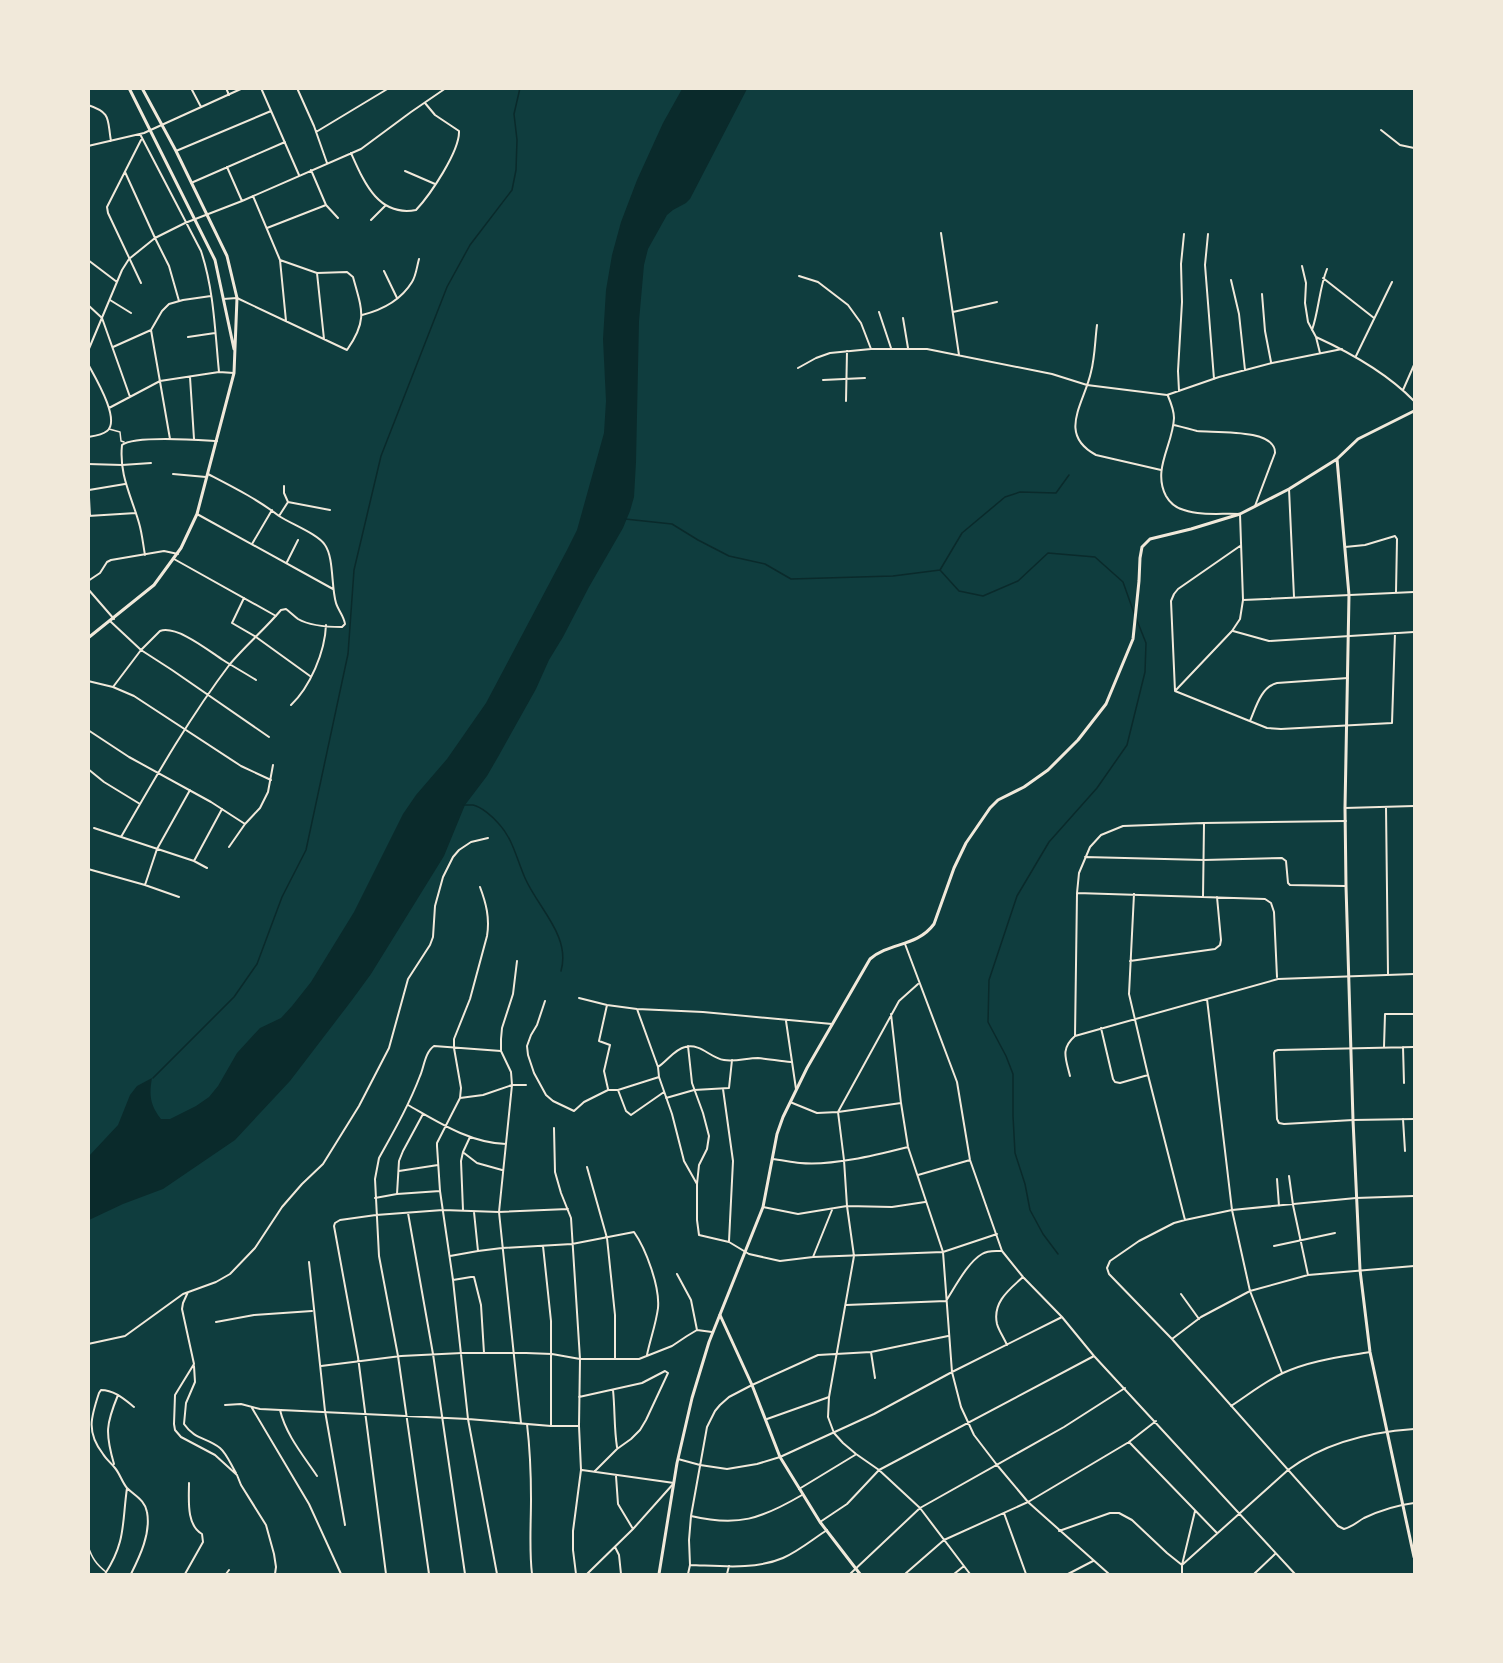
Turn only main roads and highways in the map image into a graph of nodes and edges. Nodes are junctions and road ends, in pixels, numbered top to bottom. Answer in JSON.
{"nodes":[{"id":1,"x":129,"y":88,"type":"edge"},
{"id":2,"x":142,"y":88,"type":"edge"},
{"id":3,"x":235,"y":352,"type":"junction"},
{"id":4,"x":1414,"y":411,"type":"edge"},
{"id":5,"x":1337,"y":459,"type":"junction"},
{"id":6,"x":89,"y":637,"type":"edge"},
{"id":7,"x":720,"y":1315,"type":"junction"},
{"id":8,"x":1414,"y":1557,"type":"edge"},
{"id":9,"x":659,"y":1575,"type":"edge"},
{"id":10,"x":860,"y":1575,"type":"edge"}],
"edges":[{"from":1,"to":3,"type":"main road"},
{"from":2,"to":3,"type":"main road"},
{"from":3,"to":6,"type":"main road"},
{"from":4,"to":5,"type":"main road"},
{"from":5,"to":7,"type":"main road"},
{"from":5,"to":8,"type":"main road"},
{"from":7,"to":9,"type":"main road"},
{"from":7,"to":10,"type":"main road"}]}
